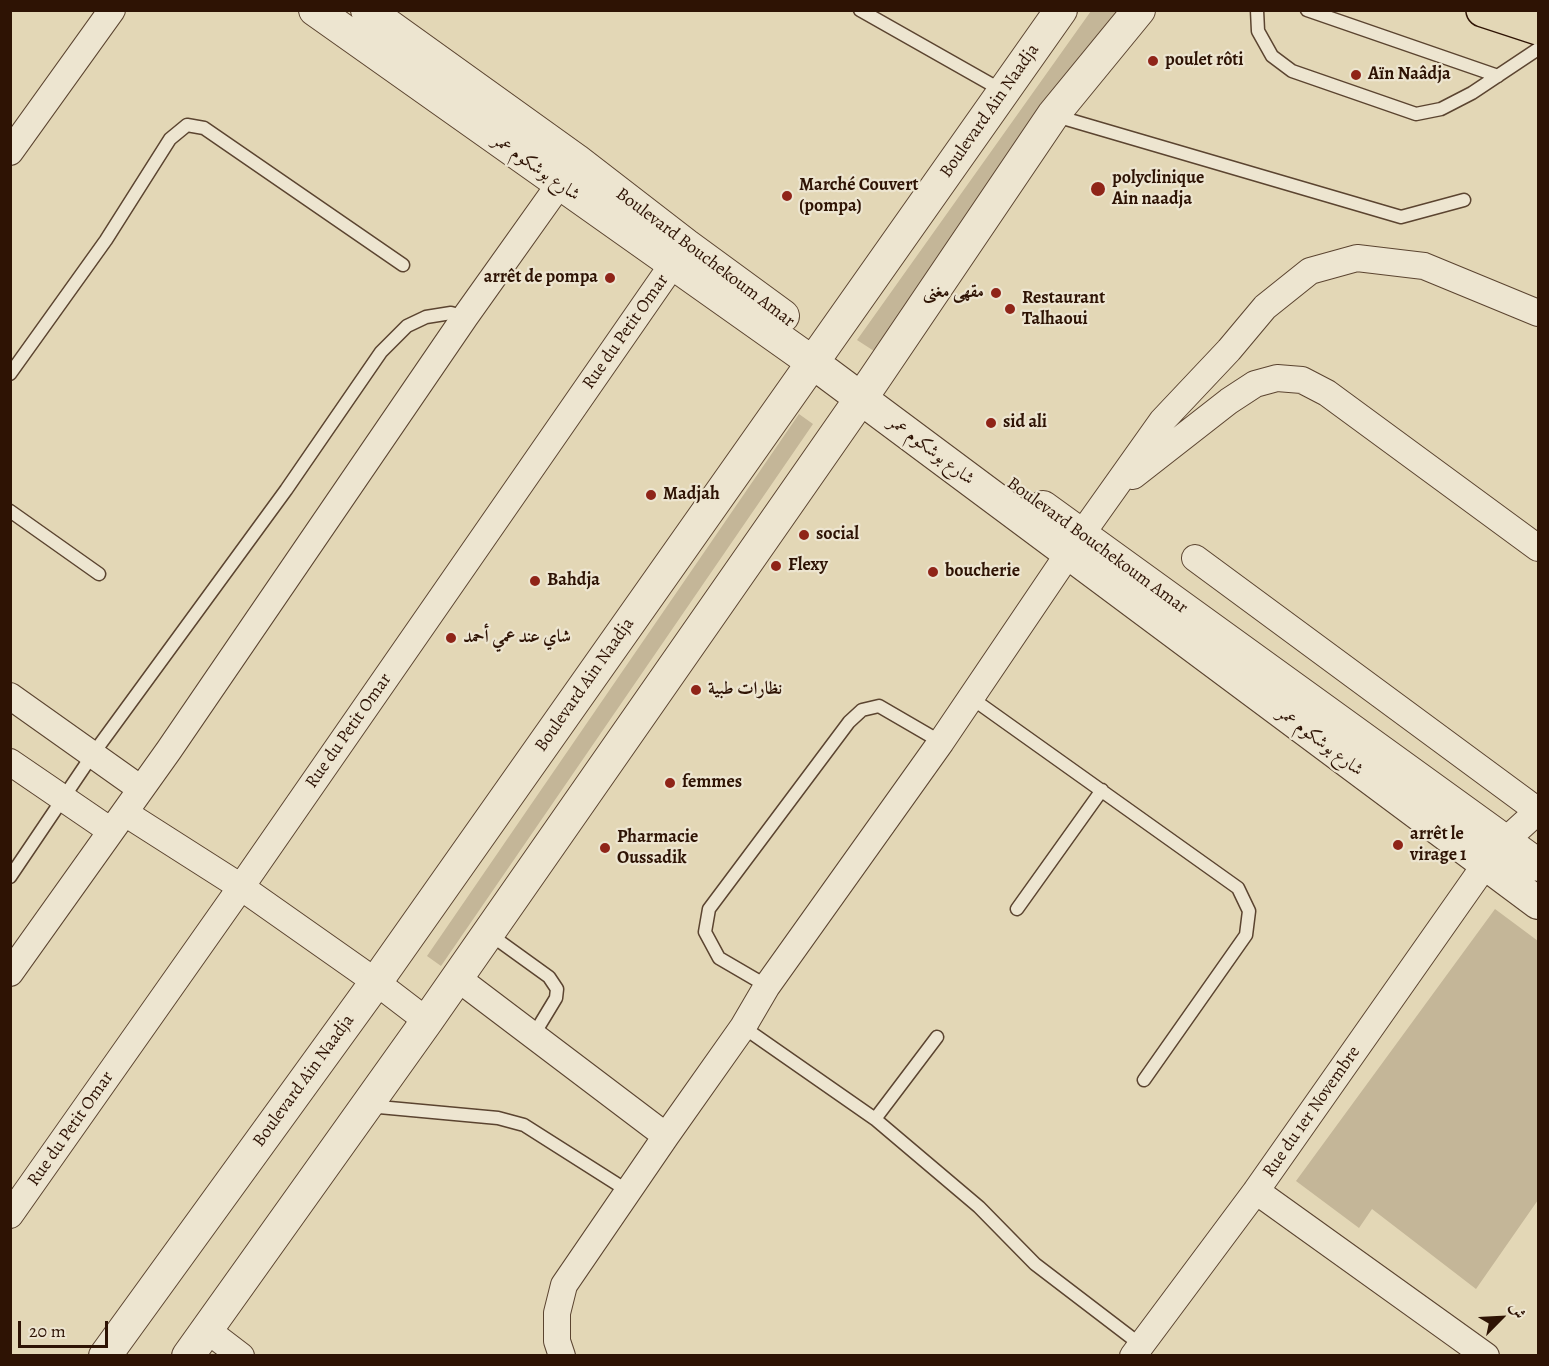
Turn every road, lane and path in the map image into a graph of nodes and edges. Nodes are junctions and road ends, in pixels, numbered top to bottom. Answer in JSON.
{"nodes":[{"id":1,"x":112,"y":10,"type":"edge"},
{"id":2,"x":315,"y":10,"type":"edge"},
{"id":3,"x":367,"y":10,"type":"edge"},
{"id":4,"x":860,"y":10,"type":"edge"},
{"id":5,"x":1060,"y":10,"type":"edge"},
{"id":6,"x":1138,"y":10,"type":"edge"},
{"id":7,"x":1257,"y":10,"type":"edge"},
{"id":8,"x":1307,"y":10,"type":"edge"},
{"id":9,"x":1482,"y":10,"type":"edge"},
{"id":10,"x":1539,"y":28,"type":"edge"},
{"id":11,"x":1539,"y":49,"type":"edge"},
{"id":12,"x":1497,"y":76,"type":"junction"},
{"id":13,"x":1004,"y":91,"type":"junction"},
{"id":14,"x":1053,"y":115,"type":"junction"},
{"id":15,"x":10,"y":153,"type":"edge"},
{"id":16,"x":568,"y":172,"type":"junction"},
{"id":17,"x":1464,"y":200,"type":"dead end"},
{"id":18,"x":679,"y":255,"type":"junction"},
{"id":19,"x":403,"y":265,"type":"dead end"},
{"id":20,"x":1539,"y":313,"type":"edge"},
{"id":21,"x":465,"y":317,"type":"junction"},
{"id":22,"x":818,"y":354,"type":"junction"},
{"id":23,"x":10,"y":374,"type":"edge"},
{"id":24,"x":867,"y":390,"type":"junction"},
{"id":25,"x":1110,"y":494,"type":"junction"},
{"id":26,"x":10,"y":511,"type":"edge"},
{"id":27,"x":1074,"y":544,"type":"junction"},
{"id":28,"x":1539,"y":548,"type":"edge"},
{"id":29,"x":1196,"y":558,"type":"dead end"},
{"id":30,"x":99,"y":574,"type":"dead end"},
{"id":31,"x":10,"y":696,"type":"edge"},
{"id":32,"x":970,"y":697,"type":"junction"},
{"id":33,"x":941,"y":742,"type":"junction"},
{"id":34,"x":93,"y":754,"type":"junction"},
{"id":35,"x":10,"y":762,"type":"edge"},
{"id":36,"x":141,"y":789,"type":"junction"},
{"id":37,"x":1102,"y":790,"type":"junction"},
{"id":38,"x":64,"y":799,"type":"junction"},
{"id":39,"x":1539,"y":811,"type":"edge"},
{"id":40,"x":118,"y":822,"type":"junction"},
{"id":41,"x":1505,"y":841,"type":"junction"},
{"id":42,"x":1485,"y":865,"type":"junction"},
{"id":43,"x":1539,"y":865,"type":"edge"},
{"id":44,"x":10,"y":877,"type":"edge"},
{"id":45,"x":241,"y":887,"type":"junction"},
{"id":46,"x":1539,"y":903,"type":"edge"},
{"id":47,"x":1017,"y":909,"type":"dead end"},
{"id":48,"x":488,"y":932,"type":"junction"},
{"id":49,"x":10,"y":973,"type":"edge"},
{"id":50,"x":456,"y":977,"type":"junction"},
{"id":51,"x":376,"y":982,"type":"junction"},
{"id":52,"x":767,"y":986,"type":"junction"},
{"id":53,"x":427,"y":1021,"type":"junction"},
{"id":54,"x":743,"y":1027,"type":"junction"},
{"id":55,"x":533,"y":1036,"type":"junction"},
{"id":56,"x":937,"y":1037,"type":"dead end"},
{"id":57,"x":1144,"y":1080,"type":"dead end"},
{"id":58,"x":367,"y":1106,"type":"junction"},
{"id":59,"x":875,"y":1119,"type":"junction"},
{"id":60,"x":666,"y":1136,"type":"junction"},
{"id":61,"x":628,"y":1191,"type":"junction"},
{"id":62,"x":1256,"y":1191,"type":"junction"},
{"id":63,"x":10,"y":1215,"type":"edge"},
{"id":64,"x":207,"y":1330,"type":"junction"},
{"id":65,"x":1137,"y":1350,"type":"edge"},
{"id":66,"x":105,"y":1356,"type":"edge"},
{"id":67,"x":188,"y":1356,"type":"edge"},
{"id":68,"x":241,"y":1356,"type":"edge"},
{"id":69,"x":562,"y":1356,"type":"edge"},
{"id":70,"x":1486,"y":1356,"type":"edge"}],
"edges":[{"from":1,"to":15,"type":"street"},
{"from":2,"to":16,"type":"street","name":"شارع بوشكوم عمر"},
{"from":3,"to":16,"type":"street"},
{"from":4,"to":13,"type":"lane"},
{"from":5,"to":13,"type":"street","name":"Boulevard Ain Naadja"},
{"from":6,"to":14,"type":"street"},
{"from":7,"to":12,"type":"lane"},
{"from":8,"to":12,"type":"lane"},
{"from":9,"to":10,"type":"main road"},
{"from":11,"to":12,"type":"lane"},
{"from":13,"to":22,"type":"street","name":"Boulevard Ain Naadja"},
{"from":14,"to":17,"type":"lane"},
{"from":14,"to":24,"type":"street"},
{"from":16,"to":18,"type":"street","name":"شارع بوشكوم عمر"},
{"from":16,"to":21,"type":"street"},
{"from":18,"to":22,"type":"street","name":"شارع بوشكوم عمر"},
{"from":18,"to":45,"type":"street","name":"Rue du Petit Omar"},
{"from":19,"to":23,"type":"lane"},
{"from":20,"to":25,"type":"street"},
{"from":21,"to":34,"type":"lane"},
{"from":21,"to":36,"type":"street"},
{"from":22,"to":24,"type":"street","name":"شارع بوشكوم عمر"},
{"from":22,"to":51,"type":"street","name":"Boulevard Ain Naadja"},
{"from":24,"to":27,"type":"street","name":"شارع بوشكوم عمر"},
{"from":24,"to":48,"type":"street"},
{"from":25,"to":27,"type":"street"},
{"from":25,"to":28,"type":"street"},
{"from":26,"to":30,"type":"lane"},
{"from":27,"to":32,"type":"street"},
{"from":27,"to":41,"type":"street","name":"Boulevard Bouchekoum Amar"},
{"from":27,"to":42,"type":"street","name":"شارع بوشكوم عمر"},
{"from":29,"to":39,"type":"street"},
{"from":31,"to":34,"type":"street"},
{"from":32,"to":33,"type":"street"},
{"from":32,"to":37,"type":"lane"},
{"from":33,"to":52,"type":"street"},
{"from":33,"to":52,"type":"lane"},
{"from":34,"to":36,"type":"street"},
{"from":34,"to":38,"type":"lane"},
{"from":35,"to":38,"type":"street"},
{"from":36,"to":40,"type":"street"},
{"from":37,"to":47,"type":"lane"},
{"from":37,"to":57,"type":"lane"},
{"from":38,"to":40,"type":"street"},
{"from":38,"to":44,"type":"lane"},
{"from":39,"to":41,"type":"street","name":"Rue du 1er Novembre"},
{"from":40,"to":45,"type":"street"},
{"from":40,"to":49,"type":"street"},
{"from":41,"to":42,"type":"street","name":"Rue du 1er Novembre"},
{"from":41,"to":43,"type":"street","name":"Boulevard Bouchekoum Amar"},
{"from":42,"to":46,"type":"street","name":"شارع بوشكوم عمر"},
{"from":42,"to":62,"type":"street","name":"Rue du 1er Novembre"},
{"from":45,"to":51,"type":"street"},
{"from":45,"to":63,"type":"street","name":"Rue du Petit Omar"},
{"from":48,"to":50,"type":"street"},
{"from":48,"to":55,"type":"lane"},
{"from":50,"to":53,"type":"street"},
{"from":50,"to":55,"type":"street"},
{"from":51,"to":53,"type":"street"},
{"from":51,"to":66,"type":"street","name":"Boulevard Ain Naadja"},
{"from":52,"to":54,"type":"street"},
{"from":53,"to":58,"type":"street"},
{"from":54,"to":59,"type":"lane"},
{"from":54,"to":60,"type":"street"},
{"from":55,"to":60,"type":"street"},
{"from":56,"to":59,"type":"lane"},
{"from":58,"to":61,"type":"lane"},
{"from":58,"to":64,"type":"street"},
{"from":59,"to":65,"type":"lane"},
{"from":60,"to":61,"type":"street"},
{"from":61,"to":69,"type":"street"},
{"from":62,"to":65,"type":"street","name":"Rue du 1er Novembre"},
{"from":62,"to":70,"type":"street"},
{"from":64,"to":67,"type":"street"},
{"from":64,"to":68,"type":"street"}]}
